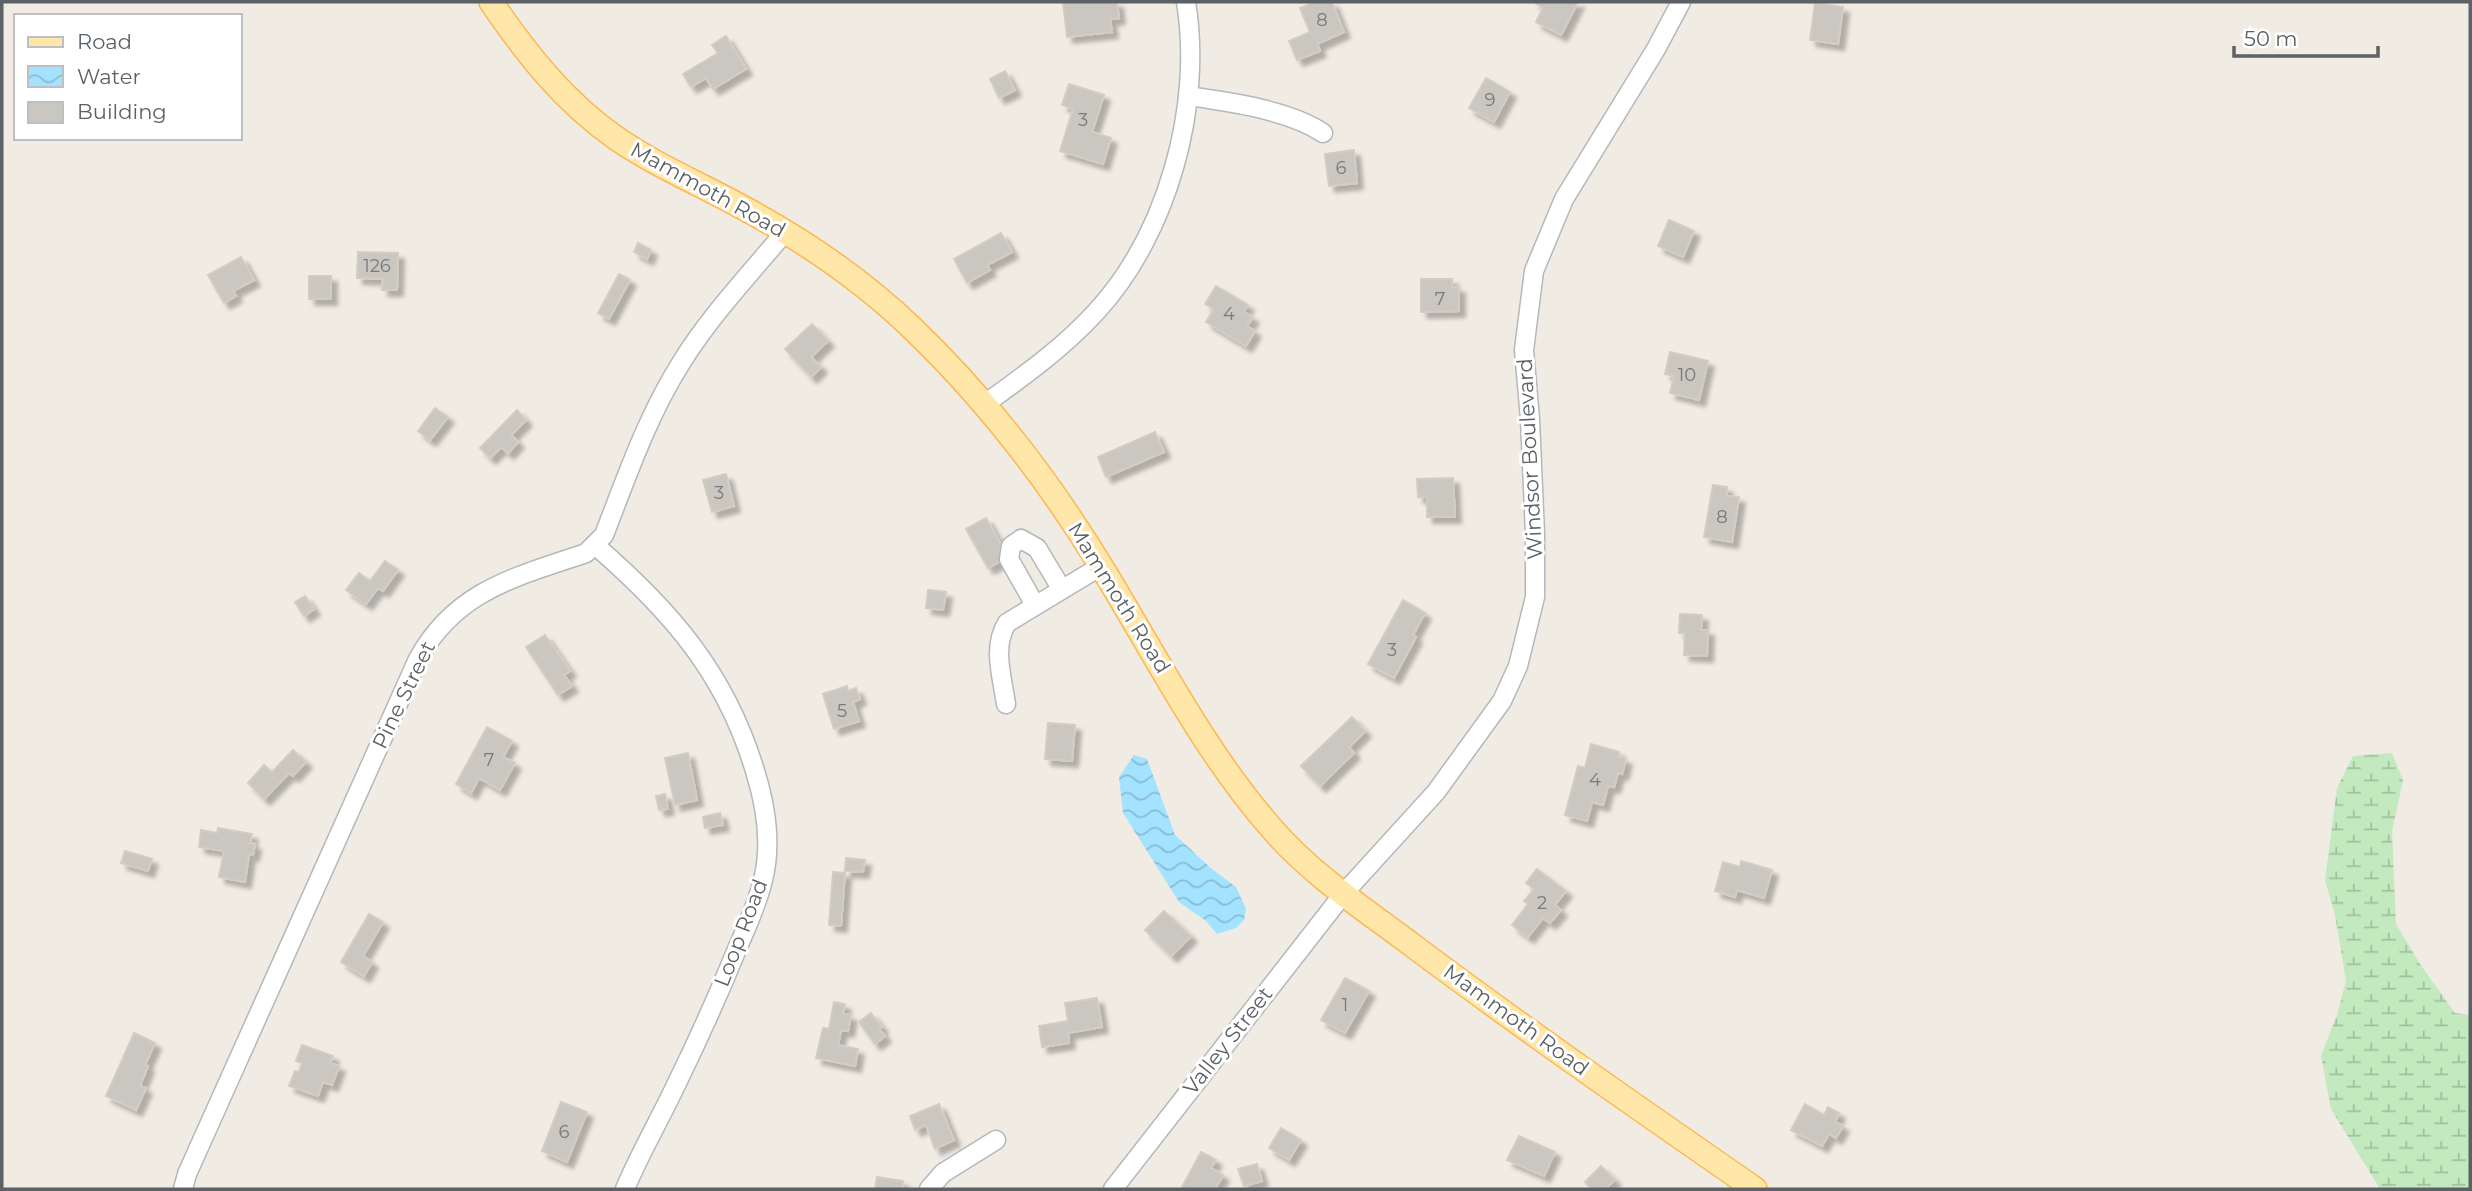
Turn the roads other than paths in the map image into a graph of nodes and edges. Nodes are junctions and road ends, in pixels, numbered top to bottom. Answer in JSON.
{"nodes":[{"id":1,"x":491,"y":2,"type":"edge"},
{"id":2,"x":1186,"y":2,"type":"edge"},
{"id":3,"x":1681,"y":2,"type":"edge"},
{"id":4,"x":1188,"y":96,"type":"junction"},
{"id":5,"x":1323,"y":133,"type":"dead end"},
{"id":6,"x":785,"y":232,"type":"junction"},
{"id":7,"x":985,"y":404,"type":"junction"},
{"id":8,"x":596,"y":546,"type":"junction"},
{"id":9,"x":1101,"y":566,"type":"junction"},
{"id":10,"x":1061,"y":589,"type":"junction"},
{"id":11,"x":1035,"y":605,"type":"junction"},
{"id":12,"x":1006,"y":704,"type":"dead end"},
{"id":13,"x":1344,"y":893,"type":"junction"},
{"id":14,"x":996,"y":1140,"type":"dead end"},
{"id":15,"x":183,"y":1189,"type":"edge"},
{"id":16,"x":625,"y":1189,"type":"edge"},
{"id":17,"x":929,"y":1189,"type":"edge"},
{"id":18,"x":1113,"y":1189,"type":"edge"},
{"id":19,"x":1755,"y":1189,"type":"edge"}],
"edges":[{"from":1,"to":6,"type":"main road","name":"Mammoth Road"},
{"from":2,"to":4,"type":"street"},
{"from":3,"to":13,"type":"street","name":"Windsor Boulevard"},
{"from":4,"to":5,"type":"street"},
{"from":4,"to":7,"type":"street"},
{"from":6,"to":7,"type":"main road","name":"Mammoth Road"},
{"from":6,"to":8,"type":"street"},
{"from":7,"to":9,"type":"main road","name":"Mammoth Road"},
{"from":8,"to":15,"type":"street","name":"Pine Street"},
{"from":8,"to":16,"type":"street","name":"Loop Road"},
{"from":9,"to":10,"type":"street"},
{"from":9,"to":13,"type":"main road","name":"Mammoth Road"},
{"from":10,"to":11,"type":"street"},
{"from":10,"to":11,"type":"street"},
{"from":11,"to":12,"type":"street"},
{"from":13,"to":18,"type":"street","name":"Valley Street"},
{"from":13,"to":19,"type":"main road","name":"Mammoth Road"},
{"from":14,"to":17,"type":"street"}]}
